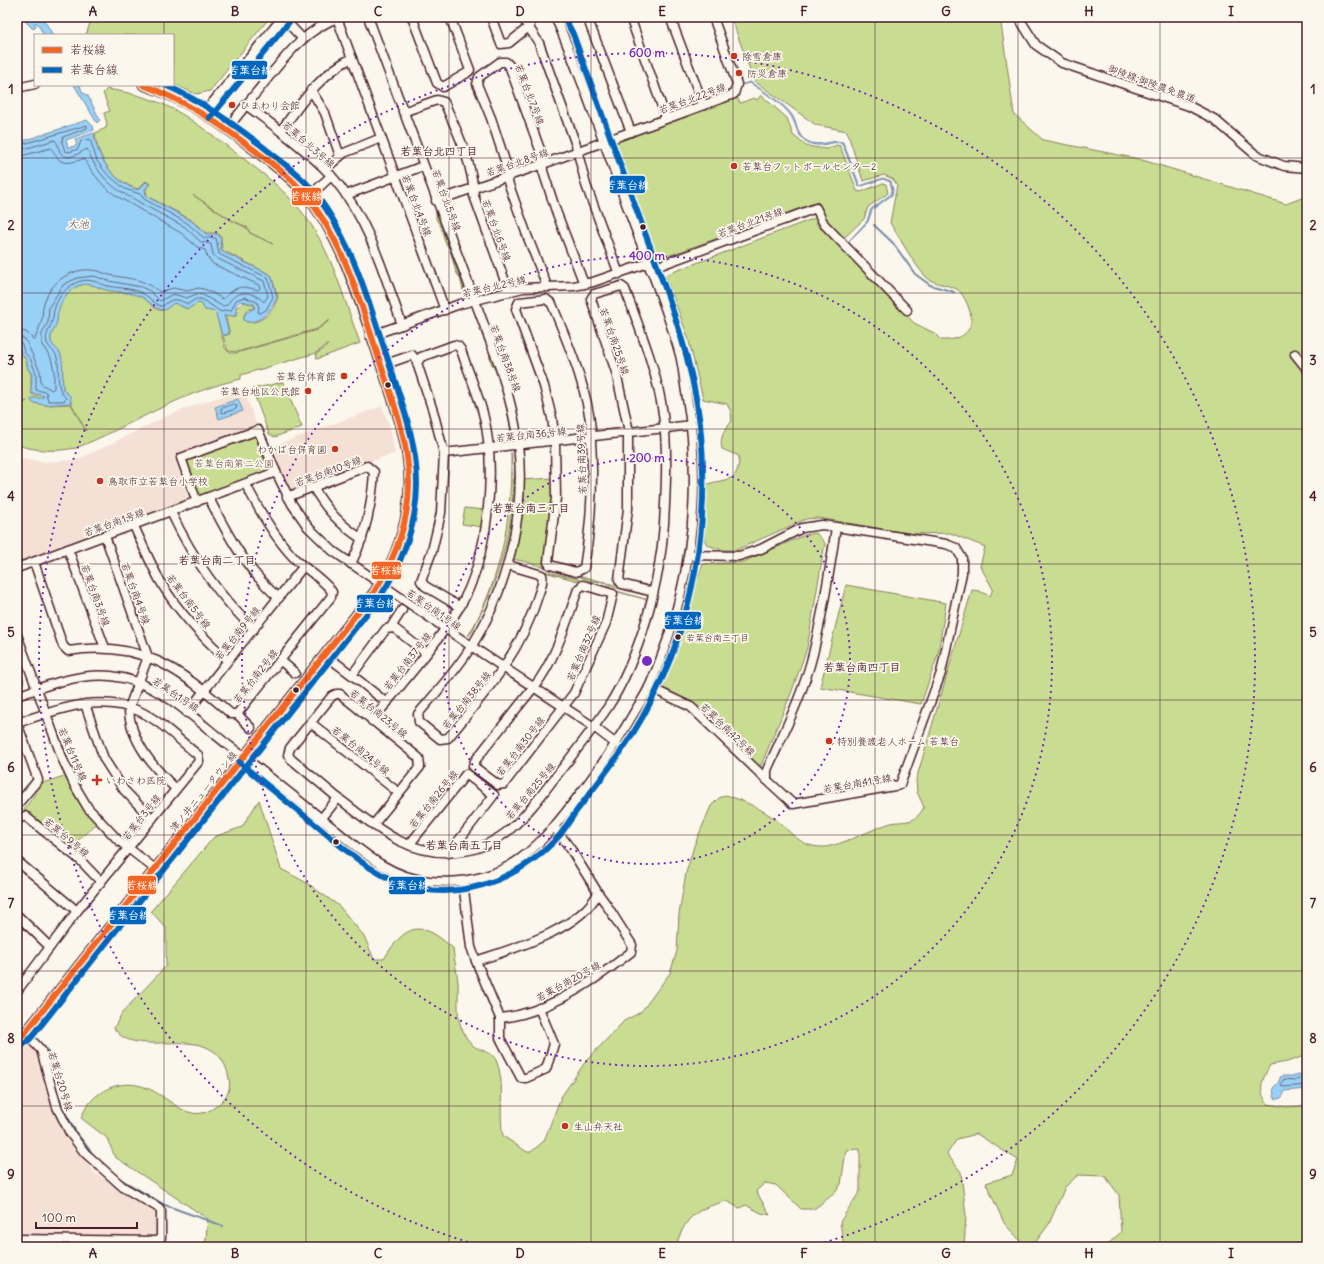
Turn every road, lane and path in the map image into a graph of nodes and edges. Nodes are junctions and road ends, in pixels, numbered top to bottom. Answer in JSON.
{"nodes":[{"id":1,"x":283,"y":17,"type":"edge"},
{"id":2,"x":339,"y":17,"type":"edge"},
{"id":3,"x":368,"y":17,"type":"edge"},
{"id":4,"x":412,"y":17,"type":"edge"},
{"id":5,"x":450,"y":17,"type":"edge"},
{"id":6,"x":491,"y":17,"type":"edge"},
{"id":7,"x":522,"y":17,"type":"edge"},
{"id":8,"x":555,"y":17,"type":"edge"},
{"id":9,"x":587,"y":17,"type":"edge"},
{"id":10,"x":630,"y":17,"type":"edge"},
{"id":11,"x":670,"y":17,"type":"edge"},
{"id":12,"x":713,"y":17,"type":"edge"},
{"id":13,"x":1020,"y":17,"type":"edge"},
{"id":14,"x":530,"y":26,"type":"junction"},
{"id":15,"x":302,"y":38,"type":"junction"},
{"id":16,"x":352,"y":58,"type":"junction"},
{"id":17,"x":34,"y":84,"type":"edge"},
{"id":18,"x":146,"y":86,"type":"edge"},
{"id":19,"x":17,"y":88,"type":"edge"},
{"id":20,"x":311,"y":90,"type":"junction"},
{"id":21,"x":703,"y":104,"type":"junction"},
{"id":22,"x":246,"y":105,"type":"junction"},
{"id":23,"x":403,"y":112,"type":"junction"},
{"id":24,"x":204,"y":113,"type":"junction"},
{"id":25,"x":666,"y":118,"type":"junction"},
{"id":26,"x":234,"y":120,"type":"dead end"},
{"id":27,"x":281,"y":131,"type":"junction"},
{"id":28,"x":631,"y":132,"type":"junction"},
{"id":29,"x":381,"y":138,"type":"junction"},
{"id":30,"x":604,"y":142,"type":"junction"},
{"id":31,"x":577,"y":152,"type":"junction"},
{"id":32,"x":340,"y":156,"type":"junction"},
{"id":33,"x":543,"y":164,"type":"junction"},
{"id":34,"x":423,"y":166,"type":"junction"},
{"id":35,"x":1307,"y":168,"type":"edge"},
{"id":36,"x":324,"y":169,"type":"junction"},
{"id":37,"x":331,"y":176,"type":"junction"},
{"id":38,"x":395,"y":176,"type":"junction"},
{"id":39,"x":509,"y":176,"type":"junction"},
{"id":40,"x":474,"y":188,"type":"junction"},
{"id":41,"x":315,"y":191,"type":"dead end"},
{"id":42,"x":346,"y":195,"type":"junction"},
{"id":43,"x":436,"y":201,"type":"junction"},
{"id":44,"x":649,"y":266,"type":"junction"},
{"id":45,"x":619,"y":274,"type":"junction"},
{"id":46,"x":584,"y":284,"type":"junction"},
{"id":47,"x":547,"y":286,"type":"junction"},
{"id":48,"x":509,"y":292,"type":"junction"},
{"id":49,"x":474,"y":301,"type":"junction"},
{"id":50,"x":445,"y":310,"type":"junction"},
{"id":51,"x":907,"y":310,"type":"dead end"},
{"id":52,"x":402,"y":325,"type":"junction"},
{"id":53,"x":370,"y":336,"type":"junction"},
{"id":54,"x":1295,"y":354,"type":"dead end"},
{"id":55,"x":417,"y":361,"type":"junction"},
{"id":56,"x":389,"y":363,"type":"dead end"},
{"id":57,"x":1307,"y":369,"type":"edge"},
{"id":58,"x":692,"y":425,"type":"junction"},
{"id":59,"x":664,"y":428,"type":"junction"},
{"id":60,"x":627,"y":433,"type":"junction"},
{"id":61,"x":591,"y":437,"type":"junction"},
{"id":62,"x":555,"y":441,"type":"junction"},
{"id":63,"x":518,"y":445,"type":"junction"},
{"id":64,"x":488,"y":449,"type":"junction"},
{"id":65,"x":444,"y":454,"type":"junction"},
{"id":66,"x":276,"y":472,"type":"junction"},
{"id":67,"x":246,"y":484,"type":"junction"},
{"id":68,"x":313,"y":487,"type":"junction"},
{"id":69,"x":287,"y":497,"type":"junction"},
{"id":70,"x":209,"y":498,"type":"junction"},
{"id":71,"x":198,"y":502,"type":"junction"},
{"id":72,"x":171,"y":512,"type":"junction"},
{"id":73,"x":134,"y":526,"type":"junction"},
{"id":74,"x":836,"y":528,"type":"junction"},
{"id":75,"x":105,"y":536,"type":"junction"},
{"id":76,"x":362,"y":539,"type":"junction"},
{"id":77,"x":68,"y":549,"type":"junction"},
{"id":78,"x":690,"y":555,"type":"junction"},
{"id":79,"x":34,"y":562,"type":"junction"},
{"id":80,"x":351,"y":564,"type":"junction"},
{"id":81,"x":508,"y":565,"type":"junction"},
{"id":82,"x":303,"y":567,"type":"junction"},
{"id":83,"x":17,"y":568,"type":"edge"},
{"id":84,"x":380,"y":584,"type":"junction"},
{"id":85,"x":653,"y":592,"type":"junction"},
{"id":86,"x":278,"y":598,"type":"junction"},
{"id":87,"x":460,"y":607,"type":"junction"},
{"id":88,"x":402,"y":610,"type":"dead end"},
{"id":89,"x":390,"y":627,"type":"junction"},
{"id":90,"x":445,"y":628,"type":"junction"},
{"id":91,"x":254,"y":629,"type":"junction"},
{"id":92,"x":17,"y":634,"type":"edge"},
{"id":93,"x":471,"y":646,"type":"junction"},
{"id":94,"x":105,"y":648,"type":"junction"},
{"id":95,"x":426,"y":652,"type":"junction"},
{"id":96,"x":148,"y":657,"type":"junction"},
{"id":97,"x":228,"y":660,"type":"junction"},
{"id":98,"x":280,"y":660,"type":"junction"},
{"id":99,"x":332,"y":660,"type":"dead end"},
{"id":100,"x":504,"y":668,"type":"junction"},
{"id":101,"x":296,"y":673,"type":"dead end"},
{"id":102,"x":352,"y":675,"type":"junction"},
{"id":103,"x":138,"y":682,"type":"junction"},
{"id":104,"x":534,"y":687,"type":"junction"},
{"id":105,"x":650,"y":687,"type":"junction"},
{"id":106,"x":37,"y":689,"type":"junction"},
{"id":107,"x":204,"y":690,"type":"junction"},
{"id":108,"x":17,"y":696,"type":"edge"},
{"id":109,"x":387,"y":703,"type":"junction"},
{"id":110,"x":85,"y":704,"type":"junction"},
{"id":111,"x":129,"y":708,"type":"junction"},
{"id":112,"x":563,"y":708,"type":"junction"},
{"id":113,"x":187,"y":713,"type":"junction"},
{"id":114,"x":46,"y":714,"type":"junction"},
{"id":115,"x":237,"y":714,"type":"junction"},
{"id":116,"x":372,"y":721,"type":"junction"},
{"id":117,"x":17,"y":723,"type":"edge"},
{"id":118,"x":311,"y":723,"type":"junction"},
{"id":119,"x":594,"y":727,"type":"junction"},
{"id":120,"x":252,"y":728,"type":"dead end"},
{"id":121,"x":616,"y":744,"type":"junction"},
{"id":122,"x":244,"y":756,"type":"junction"},
{"id":123,"x":767,"y":780,"type":"junction"},
{"id":124,"x":176,"y":789,"type":"junction"},
{"id":125,"x":399,"y":793,"type":"junction"},
{"id":126,"x":338,"y":798,"type":"junction"},
{"id":127,"x":17,"y":804,"type":"edge"},
{"id":128,"x":152,"y":819,"type":"junction"},
{"id":129,"x":321,"y":819,"type":"junction"},
{"id":130,"x":17,"y":821,"type":"edge"},
{"id":131,"x":374,"y":824,"type":"junction"},
{"id":132,"x":555,"y":828,"type":"junction"},
{"id":133,"x":409,"y":846,"type":"junction"},
{"id":134,"x":129,"y":849,"type":"junction"},
{"id":135,"x":449,"y":853,"type":"junction"},
{"id":136,"x":17,"y":861,"type":"edge"},
{"id":137,"x":155,"y":869,"type":"junction"},
{"id":138,"x":101,"y":882,"type":"junction"},
{"id":139,"x":463,"y":882,"type":"junction"},
{"id":140,"x":598,"y":894,"type":"junction"},
{"id":141,"x":77,"y":911,"type":"junction"},
{"id":142,"x":17,"y":915,"type":"edge"},
{"id":143,"x":50,"y":947,"type":"junction"},
{"id":144,"x":476,"y":961,"type":"junction"},
{"id":145,"x":17,"y":977,"type":"edge"},
{"id":146,"x":19,"y":988,"type":"edge"},
{"id":147,"x":540,"y":1008,"type":"junction"},
{"id":148,"x":500,"y":1018,"type":"junction"},
{"id":149,"x":25,"y":1033,"type":"junction"},
{"id":150,"x":17,"y":1040,"type":"edge"},
{"id":151,"x":17,"y":1239,"type":"edge"}],
"edges":[{"from":1,"to":15,"type":"street"},
{"from":1,"to":24,"type":"street"},
{"from":2,"to":15,"type":"street"},
{"from":2,"to":16,"type":"street","name":"若葉台北4号線"},
{"from":3,"to":23,"type":"street","name":"若葉台北5号線"},
{"from":4,"to":5,"type":"street"},
{"from":6,"to":14,"type":"street"},
{"from":7,"to":14,"type":"street"},
{"from":8,"to":30,"type":"street","name":"若葉台1号線"},
{"from":9,"to":28,"type":"street"},
{"from":10,"to":25,"type":"street"},
{"from":11,"to":21,"type":"street"},
{"from":12,"to":21,"type":"street","name":"若葉台北22号線"},
{"from":13,"to":35,"type":"street","name":"御陵線;御陵農免農道"},
{"from":14,"to":31,"type":"street"},
{"from":15,"to":22,"type":"street"},
{"from":16,"to":20,"type":"street"},
{"from":16,"to":29,"type":"street","name":"若葉台北4号線"},
{"from":17,"to":19,"type":"street"},
{"from":18,"to":24,"type":"street","name":"津ノ井ニュータウン線"},
{"from":20,"to":27,"type":"street"},
{"from":20,"to":32,"type":"street"},
{"from":21,"to":25,"type":"street","name":"若葉台北22号線"},
{"from":22,"to":26,"type":"street"},
{"from":22,"to":27,"type":"street","name":"若葉台北3号線"},
{"from":23,"to":34,"type":"street","name":"若葉台北5号線"},
{"from":23,"to":40,"type":"street","name":"若葉台北6号線"},
{"from":24,"to":53,"type":"street","name":"津ノ井ニュータウン線"},
{"from":25,"to":28,"type":"street","name":"若葉台北22号線"},
{"from":27,"to":36,"type":"street","name":"若葉台北3号線"},
{"from":28,"to":30,"type":"street","name":"若葉台北22号線"},
{"from":29,"to":32,"type":"street"},
{"from":29,"to":38,"type":"street","name":"若葉台北4号線"},
{"from":30,"to":31,"type":"street","name":"若葉台北8号線"},
{"from":30,"to":44,"type":"street","name":"若葉台1号線"},
{"from":31,"to":33,"type":"street","name":"若葉台北8号線"},
{"from":31,"to":45,"type":"street"},
{"from":32,"to":36,"type":"street"},
{"from":33,"to":39,"type":"street","name":"若葉台北8号線"},
{"from":33,"to":39,"type":"street","name":"若葉台北7号線"},
{"from":33,"to":46,"type":"street","name":"若葉台北7号線"},
{"from":34,"to":38,"type":"street"},
{"from":34,"to":43,"type":"street","name":"若葉台北5号線"},
{"from":36,"to":37,"type":"street","name":"若葉台北3号線"},
{"from":37,"to":41,"type":"street"},
{"from":37,"to":42,"type":"street","name":"若葉台北3号線"},
{"from":38,"to":42,"type":"street"},
{"from":38,"to":50,"type":"street","name":"若葉台北4号線"},
{"from":39,"to":40,"type":"street","name":"若葉台北8号線"},
{"from":39,"to":47,"type":"street","name":"若葉台北7号線"},
{"from":40,"to":43,"type":"street","name":"若葉台北8号線"},
{"from":40,"to":48,"type":"street","name":"若葉台北6号線"},
{"from":42,"to":52,"type":"street","name":"若葉台北3号線"},
{"from":43,"to":49,"type":"street","name":"若葉台北5号線"},
{"from":44,"to":45,"type":"street","name":"若葉台北2号線"},
{"from":44,"to":51,"type":"street","name":"若葉台北21号線"},
{"from":44,"to":58,"type":"street","name":"若葉台1号線"},
{"from":45,"to":46,"type":"street","name":"若葉台北2号線"},
{"from":46,"to":47,"type":"street","name":"若葉台北2号線"},
{"from":47,"to":48,"type":"street","name":"若葉台北2号線"},
{"from":48,"to":49,"type":"street","name":"若葉台北2号線"},
{"from":49,"to":50,"type":"street","name":"若葉台北2号線"},
{"from":49,"to":63,"type":"street","name":"若葉台南38号線"},
{"from":50,"to":52,"type":"street","name":"若葉台北2号線"},
{"from":52,"to":53,"type":"street","name":"若葉台北2号線"},
{"from":53,"to":84,"type":"street","name":"津ノ井ニュータウン線"},
{"from":54,"to":57,"type":"street"},
{"from":55,"to":56,"type":"street"},
{"from":55,"to":64,"type":"street","name":"若葉台南37号線"},
{"from":55,"to":65,"type":"street"},
{"from":58,"to":59,"type":"street","name":"若葉台南36号線"},
{"from":58,"to":78,"type":"street","name":"若葉台1号線"},
{"from":59,"to":60,"type":"street","name":"若葉台南36号線"},
{"from":59,"to":60,"type":"street","name":"若葉台南25号線"},
{"from":59,"to":85,"type":"street","name":"若葉台南25号線"},
{"from":60,"to":61,"type":"street","name":"若葉台南36号線"},
{"from":60,"to":85,"type":"street","name":"若葉台南25号線"},
{"from":61,"to":62,"type":"street","name":"若葉台南36号線"},
{"from":61,"to":62,"type":"street","name":"若葉台南39号線"},
{"from":61,"to":62,"type":"street","name":"若葉台南39号線"},
{"from":62,"to":63,"type":"street","name":"若葉台南36号線"},
{"from":63,"to":64,"type":"street","name":"若葉台南36号線"},
{"from":63,"to":81,"type":"street","name":"若葉台南38号線"},
{"from":64,"to":65,"type":"street","name":"若葉台南36号線"},
{"from":64,"to":87,"type":"street","name":"若葉台南37号線"},
{"from":65,"to":87,"type":"street"},
{"from":66,"to":67,"type":"street","name":"若葉台南1号線"},
{"from":66,"to":69,"type":"street","name":"若葉台南1号線"},
{"from":66,"to":71,"type":"street"},
{"from":67,"to":70,"type":"street","name":"若葉台南1号線"},
{"from":67,"to":82,"type":"street","name":"若葉台南2号線"},
{"from":68,"to":69,"type":"street","name":"若葉台南10号線"},
{"from":68,"to":76,"type":"street"},
{"from":68,"to":76,"type":"street","name":"若葉台南10号線"},
{"from":69,"to":80,"type":"street","name":"若葉台南1号線"},
{"from":70,"to":71,"type":"street","name":"若葉台南1号線"},
{"from":70,"to":86,"type":"street"},
{"from":71,"to":72,"type":"street","name":"若葉台南1号線"},
{"from":72,"to":73,"type":"street","name":"若葉台南1号線"},
{"from":72,"to":91,"type":"street"},
{"from":73,"to":75,"type":"street","name":"若葉台南1号線"},
{"from":73,"to":97,"type":"street","name":"若葉台南5号線"},
{"from":74,"to":78,"type":"street","name":"若葉台南41号線"},
{"from":74,"to":123,"type":"street"},
{"from":74,"to":123,"type":"street","name":"若葉台南41号線"},
{"from":75,"to":77,"type":"street","name":"若葉台南1号線"},
{"from":75,"to":96,"type":"street","name":"若葉台南4号線"},
{"from":76,"to":80,"type":"street","name":"若葉台南10号線"},
{"from":77,"to":79,"type":"street","name":"若葉台南1号線"},
{"from":77,"to":94,"type":"street","name":"若葉台南3号線"},
{"from":78,"to":105,"type":"street","name":"若葉台1号線"},
{"from":79,"to":83,"type":"street","name":"若葉台南1号線"},
{"from":79,"to":94,"type":"street","name":"若葉台南2号線"},
{"from":80,"to":84,"type":"street","name":"若葉台南1号線"},
{"from":81,"to":93,"type":"street","name":"若葉台南38号線"},
{"from":81,"to":100,"type":"street","name":"若葉台南38号線"},
{"from":82,"to":86,"type":"street","name":"若葉台南9号線"},
{"from":82,"to":98,"type":"street","name":"若葉台南2号線"},
{"from":84,"to":90,"type":"street","name":"若葉台南1号線"},
{"from":84,"to":122,"type":"street","name":"津ノ井ニュータウン線"},
{"from":85,"to":119,"type":"street","name":"若葉台南25号線"},
{"from":86,"to":91,"type":"street","name":"若葉台南9号線"},
{"from":87,"to":90,"type":"street","name":"若葉台南37号線"},
{"from":88,"to":89,"type":"street"},
{"from":89,"to":95,"type":"street"},
{"from":89,"to":102,"type":"street"},
{"from":90,"to":93,"type":"street","name":"若葉台南1号線"},
{"from":90,"to":95,"type":"street","name":"若葉台南37号線"},
{"from":91,"to":97,"type":"street","name":"若葉台南9号線"},
{"from":92,"to":106,"type":"street"},
{"from":93,"to":100,"type":"street","name":"若葉台南1号線"},
{"from":93,"to":100,"type":"street","name":"若葉台南38号線"},
{"from":94,"to":96,"type":"street","name":"若葉台南2号線"},
{"from":95,"to":109,"type":"street","name":"若葉台南37号線"},
{"from":96,"to":103,"type":"street"},
{"from":96,"to":107,"type":"street","name":"若葉台南2号線"},
{"from":97,"to":107,"type":"street","name":"若葉台南9号線"},
{"from":98,"to":101,"type":"street"},
{"from":98,"to":115,"type":"street","name":"若葉台南2号線"},
{"from":99,"to":102,"type":"street"},
{"from":100,"to":104,"type":"street","name":"若葉台南1号線"},
{"from":102,"to":109,"type":"street"},
{"from":103,"to":106,"type":"street","name":"若葉台1号線"},
{"from":103,"to":111,"type":"street"},
{"from":103,"to":113,"type":"street","name":"若葉台1号線"},
{"from":104,"to":112,"type":"street","name":"若葉台南1号線"},
{"from":104,"to":112,"type":"street","name":"若葉台南30号線"},
{"from":104,"to":112,"type":"street","name":"若葉台南32号線"},
{"from":105,"to":121,"type":"street","name":"若葉台1号線"},
{"from":105,"to":123,"type":"street","name":"若葉台南42号線"},
{"from":106,"to":108,"type":"street","name":"若葉台1号線"},
{"from":106,"to":114,"type":"street","name":"若葉台11号線"},
{"from":107,"to":113,"type":"street","name":"若葉台南9号線"},
{"from":107,"to":115,"type":"street","name":"若葉台南2号線"},
{"from":109,"to":116,"type":"street","name":"若葉台南37号線"},
{"from":110,"to":111,"type":"street","name":"若葉台3号線"},
{"from":110,"to":114,"type":"street","name":"若葉台3号線"},
{"from":110,"to":128,"type":"street"},
{"from":111,"to":124,"type":"street"},
{"from":111,"to":124,"type":"street","name":"若葉台3号線"},
{"from":112,"to":119,"type":"street","name":"若葉台南1号線"},
{"from":113,"to":122,"type":"street","name":"若葉台1号線"},
{"from":114,"to":117,"type":"street","name":"若葉台3号線"},
{"from":114,"to":134,"type":"street","name":"若葉台11号線"},
{"from":115,"to":120,"type":"street"},
{"from":116,"to":118,"type":"street","name":"若葉台南23号線"},
{"from":116,"to":125,"type":"street","name":"若葉台南23号線"},
{"from":117,"to":127,"type":"street"},
{"from":118,"to":125,"type":"street","name":"若葉台南24号線"},
{"from":118,"to":126,"type":"street","name":"若葉台南23号線"},
{"from":119,"to":121,"type":"street","name":"若葉台南1号線"},
{"from":119,"to":135,"type":"street","name":"若葉台南25号線"},
{"from":121,"to":132,"type":"street","name":"若葉台1号線"},
{"from":122,"to":129,"type":"street","name":"若葉台1号線"},
{"from":122,"to":137,"type":"street","name":"津ノ井ニュータウン線"},
{"from":124,"to":128,"type":"street","name":"若葉台3号線"},
{"from":125,"to":131,"type":"street","name":"若葉台南23号線"},
{"from":126,"to":129,"type":"street"},
{"from":126,"to":131,"type":"street","name":"若葉台南25号線"},
{"from":128,"to":134,"type":"street","name":"若葉台3号線"},
{"from":129,"to":139,"type":"street","name":"若葉台1号線"},
{"from":130,"to":138,"type":"street","name":"若葉台9号線"},
{"from":131,"to":133,"type":"street","name":"若葉台南25号線"},
{"from":132,"to":139,"type":"street","name":"若葉台1号線"},
{"from":132,"to":140,"type":"street","name":"若葉台南20号線"},
{"from":133,"to":135,"type":"street","name":"若葉台南25号線"},
{"from":133,"to":135,"type":"street","name":"若葉台南26号線"},
{"from":134,"to":137,"type":"street","name":"若葉台11号線"},
{"from":134,"to":138,"type":"street","name":"若葉台3号線"},
{"from":136,"to":141,"type":"street"},
{"from":137,"to":149,"type":"street","name":"津ノ井ニュータウン線"},
{"from":138,"to":141,"type":"street","name":"若葉台3号線"},
{"from":139,"to":144,"type":"street"},
{"from":140,"to":144,"type":"street"},
{"from":140,"to":147,"type":"street","name":"若葉台南20号線"},
{"from":141,"to":143,"type":"street","name":"若葉台3号線"},
{"from":142,"to":143,"type":"street"},
{"from":143,"to":146,"type":"street","name":"若葉台3号線"},
{"from":144,"to":148,"type":"street"},
{"from":145,"to":146,"type":"street"},
{"from":147,"to":148,"type":"street","name":"若葉台南20号線"},
{"from":147,"to":148,"type":"street"},
{"from":149,"to":150,"type":"street","name":"津ノ井ニュータウン線"},
{"from":149,"to":151,"type":"street","name":"若葉台20号線"}]}
